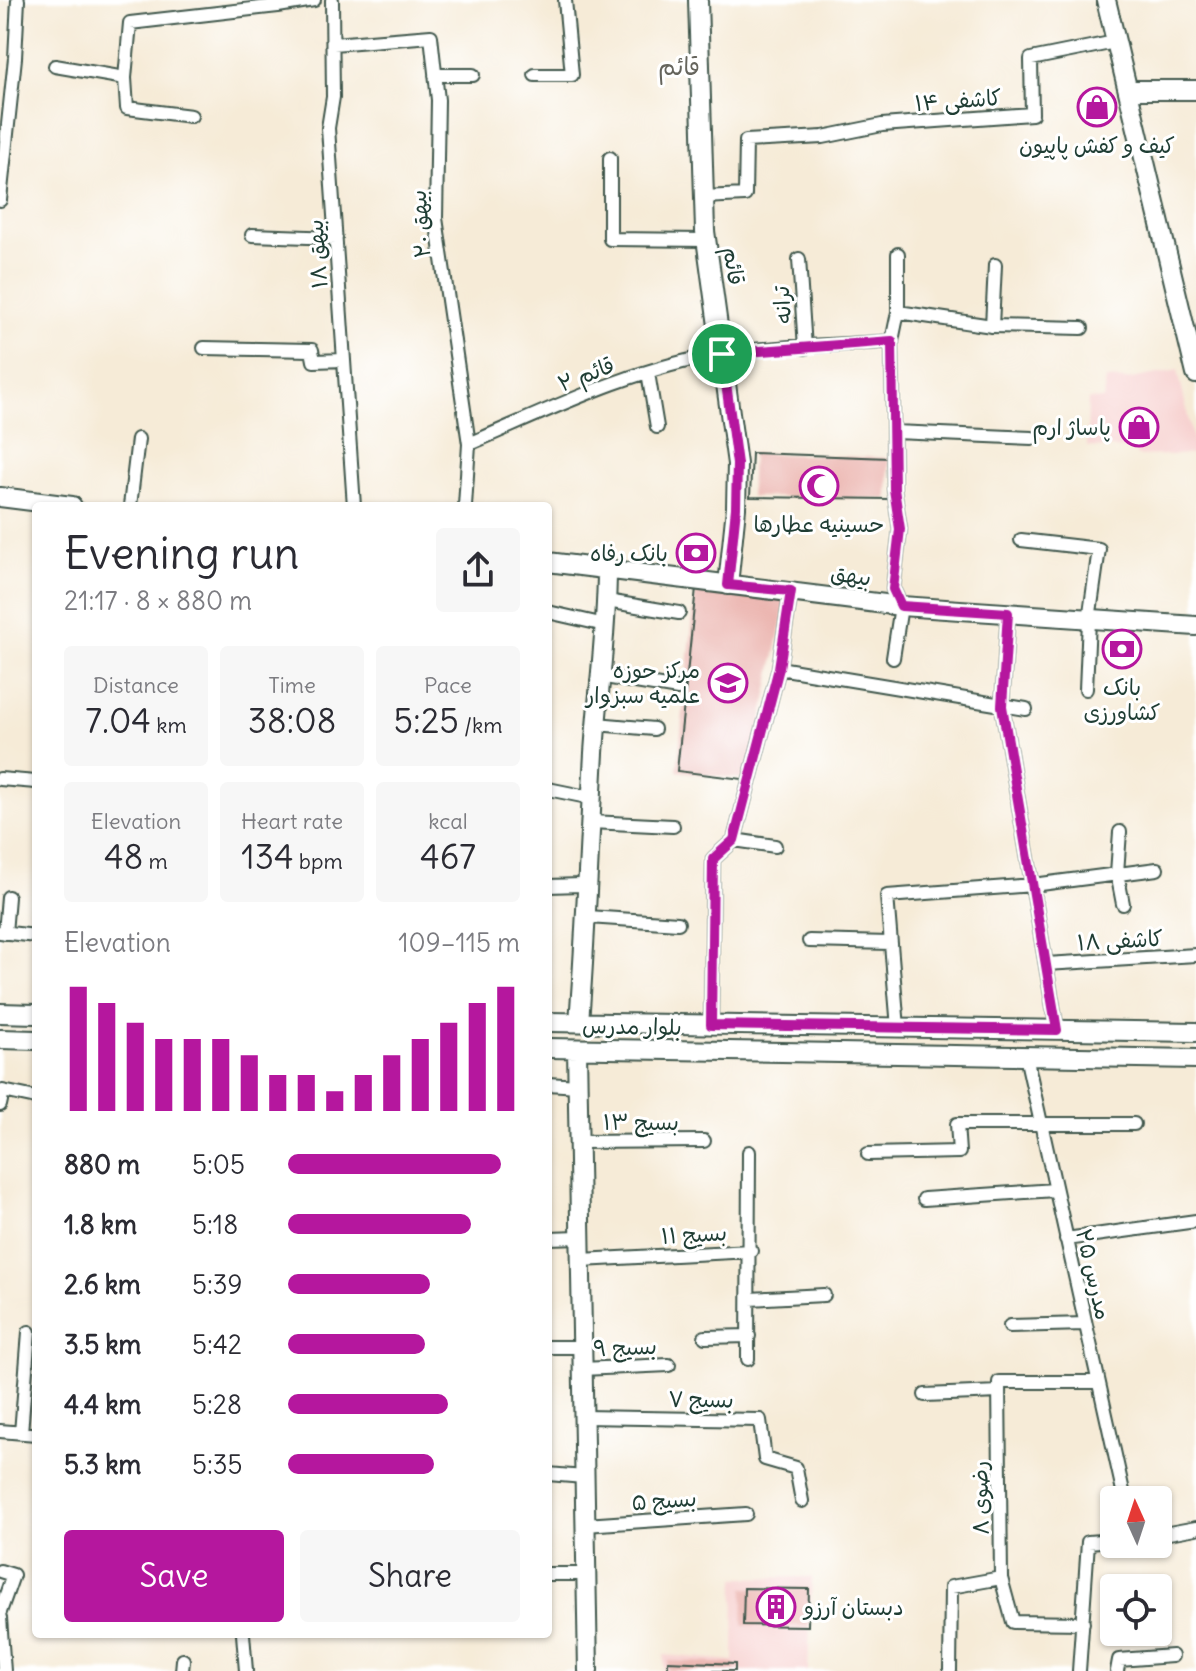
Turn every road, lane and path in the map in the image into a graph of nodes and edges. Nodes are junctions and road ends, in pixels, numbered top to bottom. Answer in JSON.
{"nodes":[{"id":1,"x":18,"y":0,"type":"edge"},
{"id":2,"x":314,"y":0,"type":"edge"},
{"id":3,"x":332,"y":0,"type":"edge"},
{"id":4,"x":565,"y":0,"type":"edge"},
{"id":5,"x":698,"y":0,"type":"edge"},
{"id":6,"x":1106,"y":0,"type":"edge"},
{"id":7,"x":278,"y":3,"type":"edge"},
{"id":8,"x":1115,"y":42,"type":"junction"},
{"id":9,"x":333,"y":44,"type":"junction"},
{"id":10,"x":55,"y":66,"type":"dead end"},
{"id":11,"x":435,"y":75,"type":"junction"},
{"id":12,"x":473,"y":75,"type":"dead end"},
{"id":13,"x":535,"y":75,"type":"dead end"},
{"id":14,"x":125,"y":78,"type":"junction"},
{"id":15,"x":1129,"y":90,"type":"junction"},
{"id":16,"x":1196,"y":90,"type":"edge"},
{"id":17,"x":191,"y":116,"type":"dead end"},
{"id":18,"x":610,"y":158,"type":"dead end"},
{"id":19,"x":703,"y":197,"type":"junction"},
{"id":20,"x":0,"y":200,"type":"edge"},
{"id":21,"x":252,"y":235,"type":"dead end"},
{"id":22,"x":336,"y":238,"type":"junction"},
{"id":23,"x":706,"y":240,"type":"junction"},
{"id":24,"x":898,"y":254,"type":"dead end"},
{"id":25,"x":799,"y":259,"type":"dead end"},
{"id":26,"x":995,"y":265,"type":"dead end"},
{"id":27,"x":898,"y":312,"type":"junction"},
{"id":28,"x":992,"y":326,"type":"junction"},
{"id":29,"x":1082,"y":328,"type":"dead end"},
{"id":30,"x":892,"y":341,"type":"junction"},
{"id":31,"x":204,"y":348,"type":"dead end"},
{"id":32,"x":805,"y":348,"type":"junction"},
{"id":33,"x":722,"y":354,"type":"junction"},
{"id":34,"x":344,"y":360,"type":"junction"},
{"id":35,"x":648,"y":373,"type":"junction"},
{"id":36,"x":1196,"y":374,"type":"edge"},
{"id":37,"x":657,"y":427,"type":"dead end"},
{"id":38,"x":895,"y":432,"type":"junction"},
{"id":39,"x":1032,"y":438,"type":"dead end"},
{"id":40,"x":138,"y":439,"type":"dead end"},
{"id":41,"x":469,"y":444,"type":"junction"},
{"id":42,"x":0,"y":497,"type":"edge"},
{"id":43,"x":40,"y":502,"type":"edge"},
{"id":44,"x":130,"y":502,"type":"edge"},
{"id":45,"x":354,"y":502,"type":"edge"},
{"id":46,"x":465,"y":502,"type":"edge"},
{"id":47,"x":1021,"y":540,"type":"dead end"},
{"id":48,"x":552,"y":562,"type":"edge"},
{"id":49,"x":607,"y":569,"type":"junction"},
{"id":50,"x":728,"y":585,"type":"junction"},
{"id":51,"x":791,"y":591,"type":"junction"},
{"id":52,"x":607,"y":601,"type":"junction"},
{"id":53,"x":901,"y":606,"type":"junction"},
{"id":54,"x":552,"y":613,"type":"edge"},
{"id":55,"x":679,"y":613,"type":"dead end"},
{"id":56,"x":1008,"y":613,"type":"junction"},
{"id":57,"x":1089,"y":620,"type":"junction"},
{"id":58,"x":605,"y":625,"type":"junction"},
{"id":59,"x":1196,"y":626,"type":"edge"},
{"id":60,"x":893,"y":658,"type":"dead end"},
{"id":61,"x":779,"y":668,"type":"junction"},
{"id":62,"x":599,"y":676,"type":"junction"},
{"id":63,"x":678,"y":689,"type":"dead end"},
{"id":64,"x":1086,"y":689,"type":"dead end"},
{"id":65,"x":1002,"y":706,"type":"junction"},
{"id":66,"x":1026,"y":709,"type":"dead end"},
{"id":67,"x":596,"y":724,"type":"junction"},
{"id":68,"x":654,"y":729,"type":"dead end"},
{"id":69,"x":0,"y":779,"type":"edge"},
{"id":70,"x":32,"y":782,"type":"edge"},
{"id":71,"x":552,"y":790,"type":"edge"},
{"id":72,"x":592,"y":798,"type":"junction"},
{"id":73,"x":591,"y":822,"type":"junction"},
{"id":74,"x":673,"y":826,"type":"dead end"},
{"id":75,"x":1120,"y":832,"type":"dead end"},
{"id":76,"x":734,"y":840,"type":"junction"},
{"id":77,"x":775,"y":846,"type":"dead end"},
{"id":78,"x":1157,"y":869,"type":"dead end"},
{"id":79,"x":1117,"y":873,"type":"junction"},
{"id":80,"x":1033,"y":885,"type":"junction"},
{"id":81,"x":552,"y":886,"type":"edge"},
{"id":82,"x":588,"y":887,"type":"junction"},
{"id":83,"x":8,"y":897,"type":"dead end"},
{"id":84,"x":1123,"y":904,"type":"dead end"},
{"id":85,"x":588,"y":917,"type":"junction"},
{"id":86,"x":678,"y":923,"type":"dead end"},
{"id":87,"x":3,"y":933,"type":"edge"},
{"id":88,"x":32,"y":936,"type":"edge"},
{"id":89,"x":809,"y":941,"type":"dead end"},
{"id":90,"x":890,"y":943,"type":"junction"},
{"id":91,"x":1196,"y":955,"type":"edge"},
{"id":92,"x":1046,"y":964,"type":"junction"},
{"id":93,"x":0,"y":1013,"type":"edge"},
{"id":94,"x":32,"y":1014,"type":"edge"},
{"id":95,"x":552,"y":1022,"type":"edge"},
{"id":96,"x":579,"y":1022,"type":"junction"},
{"id":97,"x":711,"y":1025,"type":"junction"},
{"id":98,"x":773,"y":1026,"type":"junction"},
{"id":99,"x":898,"y":1028,"type":"junction"},
{"id":100,"x":1057,"y":1030,"type":"junction"},
{"id":101,"x":1196,"y":1032,"type":"edge"},
{"id":102,"x":0,"y":1039,"type":"edge"},
{"id":103,"x":32,"y":1040,"type":"edge"},
{"id":104,"x":552,"y":1048,"type":"edge"},
{"id":105,"x":577,"y":1049,"type":"junction"},
{"id":106,"x":773,"y":1052,"type":"junction"},
{"id":107,"x":1026,"y":1056,"type":"junction"},
{"id":108,"x":1196,"y":1059,"type":"edge"},
{"id":109,"x":552,"y":1084,"type":"edge"},
{"id":110,"x":578,"y":1086,"type":"junction"},
{"id":111,"x":2,"y":1091,"type":"edge"},
{"id":112,"x":32,"y":1097,"type":"edge"},
{"id":113,"x":0,"y":1105,"type":"edge"},
{"id":114,"x":1134,"y":1124,"type":"dead end"},
{"id":115,"x":1040,"y":1125,"type":"junction"},
{"id":116,"x":704,"y":1141,"type":"dead end"},
{"id":117,"x":579,"y":1142,"type":"junction"},
{"id":118,"x":749,"y":1152,"type":"dead end"},
{"id":119,"x":868,"y":1154,"type":"dead end"},
{"id":120,"x":1055,"y":1190,"type":"junction"},
{"id":121,"x":924,"y":1199,"type":"dead end"},
{"id":122,"x":1196,"y":1221,"type":"edge"},
{"id":123,"x":580,"y":1237,"type":"junction"},
{"id":124,"x":552,"y":1238,"type":"edge"},
{"id":125,"x":1066,"y":1239,"type":"junction"},
{"id":126,"x":751,"y":1251,"type":"junction"},
{"id":127,"x":581,"y":1260,"type":"junction"},
{"id":128,"x":824,"y":1295,"type":"dead end"},
{"id":129,"x":750,"y":1299,"type":"junction"},
{"id":130,"x":1085,"y":1324,"type":"junction"},
{"id":131,"x":1010,"y":1326,"type":"dead end"},
{"id":132,"x":29,"y":1332,"type":"dead end"},
{"id":133,"x":749,"y":1336,"type":"junction"},
{"id":134,"x":705,"y":1337,"type":"dead end"},
{"id":135,"x":552,"y":1347,"type":"edge"},
{"id":136,"x":582,"y":1347,"type":"junction"},
{"id":137,"x":748,"y":1359,"type":"dead end"},
{"id":138,"x":669,"y":1365,"type":"dead end"},
{"id":139,"x":582,"y":1369,"type":"junction"},
{"id":140,"x":1098,"y":1382,"type":"junction"},
{"id":141,"x":999,"y":1392,"type":"junction"},
{"id":142,"x":925,"y":1395,"type":"dead end"},
{"id":143,"x":583,"y":1417,"type":"junction"},
{"id":144,"x":0,"y":1431,"type":"edge"},
{"id":145,"x":21,"y":1433,"type":"junction"},
{"id":146,"x":32,"y":1434,"type":"edge"},
{"id":147,"x":552,"y":1474,"type":"edge"},
{"id":148,"x":584,"y":1477,"type":"junction"},
{"id":149,"x":1122,"y":1486,"type":"edge"},
{"id":150,"x":802,"y":1501,"type":"dead end"},
{"id":151,"x":746,"y":1514,"type":"dead end"},
{"id":152,"x":585,"y":1525,"type":"junction"},
{"id":153,"x":1196,"y":1528,"type":"edge"},
{"id":154,"x":1172,"y":1532,"type":"edge"},
{"id":155,"x":1100,"y":1541,"type":"edge"},
{"id":156,"x":0,"y":1571,"type":"edge"},
{"id":157,"x":552,"y":1574,"type":"edge"},
{"id":158,"x":586,"y":1574,"type":"junction"},
{"id":159,"x":1001,"y":1578,"type":"junction"},
{"id":160,"x":0,"y":1615,"type":"edge"},
{"id":161,"x":1083,"y":1623,"type":"junction"},
{"id":162,"x":243,"y":1638,"type":"edge"},
{"id":163,"x":1172,"y":1656,"type":"dead end"},
{"id":164,"x":4,"y":1671,"type":"edge"},
{"id":165,"x":246,"y":1671,"type":"edge"},
{"id":166,"x":588,"y":1671,"type":"edge"},
{"id":167,"x":950,"y":1671,"type":"edge"},
{"id":168,"x":1079,"y":1671,"type":"edge"},
{"id":169,"x":1117,"y":1671,"type":"edge"}],
"edges":[{"from":1,"to":20,"type":"street"},
{"from":2,"to":7,"type":"street"},
{"from":3,"to":9,"type":"street","name":"بیهق ۱۸"},
{"from":4,"to":13,"type":"street"},
{"from":5,"to":19,"type":"main road","name":"قائم"},
{"from":6,"to":8,"type":"main road"},
{"from":7,"to":14,"type":"street"},
{"from":8,"to":15,"type":"main road"},
{"from":8,"to":19,"type":"street","name":"کاشفی ۱۴"},
{"from":9,"to":11,"type":"street","name":"بیهق ۲۰"},
{"from":9,"to":22,"type":"street","name":"بیهق ۱۸"},
{"from":10,"to":14,"type":"street"},
{"from":11,"to":12,"type":"street"},
{"from":11,"to":41,"type":"street","name":"بیهق ۲۰"},
{"from":14,"to":17,"type":"street"},
{"from":15,"to":16,"type":"main road"},
{"from":15,"to":36,"type":"main road"},
{"from":18,"to":23,"type":"street"},
{"from":19,"to":23,"type":"main road","name":"قائم"},
{"from":21,"to":22,"type":"street"},
{"from":22,"to":34,"type":"street","name":"بیهق ۱۸"},
{"from":23,"to":33,"type":"main road","name":"قائم"},
{"from":24,"to":27,"type":"street"},
{"from":25,"to":32,"type":"street","name":"ترانه"},
{"from":26,"to":28,"type":"street"},
{"from":27,"to":28,"type":"street"},
{"from":27,"to":30,"type":"street"},
{"from":28,"to":29,"type":"street"},
{"from":30,"to":32,"type":"street","name":"قائم ۲"},
{"from":30,"to":38,"type":"street"},
{"from":31,"to":34,"type":"street"},
{"from":32,"to":33,"type":"street","name":"قائم ۲"},
{"from":33,"to":35,"type":"street","name":"قائم ۲"},
{"from":33,"to":50,"type":"main road","name":"قائم"},
{"from":34,"to":45,"type":"street","name":"بیهق ۱۸"},
{"from":35,"to":37,"type":"street"},
{"from":35,"to":41,"type":"street","name":"قائم ۲"},
{"from":38,"to":39,"type":"street"},
{"from":38,"to":53,"type":"street"},
{"from":40,"to":44,"type":"street"},
{"from":41,"to":46,"type":"street","name":"بیهق ۲۰"},
{"from":42,"to":43,"type":"main road"},
{"from":47,"to":57,"type":"street"},
{"from":48,"to":49,"type":"main road","name":"بیهق"},
{"from":49,"to":50,"type":"main road","name":"بیهق"},
{"from":49,"to":52,"type":"main road"},
{"from":50,"to":51,"type":"main road","name":"بیهق"},
{"from":51,"to":53,"type":"main road","name":"بیهق"},
{"from":51,"to":61,"type":"street"},
{"from":52,"to":55,"type":"street"},
{"from":52,"to":58,"type":"main road"},
{"from":53,"to":56,"type":"main road","name":"بیهق"},
{"from":53,"to":60,"type":"street"},
{"from":54,"to":58,"type":"street"},
{"from":56,"to":57,"type":"main road","name":"بیهق"},
{"from":56,"to":65,"type":"street"},
{"from":57,"to":59,"type":"main road","name":"بیهق"},
{"from":57,"to":64,"type":"street"},
{"from":58,"to":62,"type":"main road"},
{"from":61,"to":65,"type":"street"},
{"from":61,"to":76,"type":"street"},
{"from":62,"to":63,"type":"street"},
{"from":62,"to":67,"type":"main road"},
{"from":65,"to":66,"type":"street"},
{"from":65,"to":80,"type":"street"},
{"from":67,"to":68,"type":"street"},
{"from":67,"to":72,"type":"main road"},
{"from":69,"to":70,"type":"street"},
{"from":71,"to":72,"type":"street"},
{"from":72,"to":73,"type":"main road"},
{"from":73,"to":74,"type":"street"},
{"from":73,"to":82,"type":"main road"},
{"from":75,"to":79,"type":"street"},
{"from":76,"to":77,"type":"street"},
{"from":76,"to":97,"type":"street"},
{"from":78,"to":79,"type":"street"},
{"from":79,"to":80,"type":"street"},
{"from":79,"to":84,"type":"street"},
{"from":80,"to":90,"type":"street"},
{"from":80,"to":92,"type":"street"},
{"from":81,"to":82,"type":"street"},
{"from":82,"to":85,"type":"main road"},
{"from":83,"to":87,"type":"street"},
{"from":85,"to":86,"type":"street"},
{"from":85,"to":96,"type":"main road"},
{"from":87,"to":88,"type":"street"},
{"from":89,"to":90,"type":"street"},
{"from":90,"to":99,"type":"street"},
{"from":91,"to":92,"type":"street","name":"کاشفی ۱۸"},
{"from":92,"to":100,"type":"street"},
{"from":93,"to":94,"type":"main road"},
{"from":95,"to":96,"type":"main road","name":"بلوار مدرس"},
{"from":96,"to":97,"type":"main road","name":"بلوار مدرس"},
{"from":97,"to":98,"type":"main road","name":"بلوار مدرس"},
{"from":98,"to":99,"type":"main road","name":"بلوار مدرس"},
{"from":98,"to":106,"type":"main road"},
{"from":99,"to":100,"type":"main road","name":"بلوار مدرس"},
{"from":100,"to":101,"type":"main road","name":"بلوار مدرس"},
{"from":102,"to":103,"type":"main road"},
{"from":104,"to":105,"type":"main road","name":"بلوار مدرس"},
{"from":105,"to":106,"type":"main road","name":"بلوار مدرس"},
{"from":105,"to":110,"type":"main road"},
{"from":106,"to":107,"type":"main road","name":"بلوار مدرس"},
{"from":107,"to":108,"type":"main road","name":"بلوار مدرس"},
{"from":107,"to":115,"type":"street","name":"مدرس ۲۵"},
{"from":109,"to":110,"type":"street"},
{"from":110,"to":117,"type":"main road"},
{"from":111,"to":112,"type":"street"},
{"from":111,"to":113,"type":"street"},
{"from":114,"to":115,"type":"street"},
{"from":115,"to":119,"type":"street"},
{"from":115,"to":120,"type":"street","name":"مدرس ۲۵"},
{"from":116,"to":117,"type":"street","name":"بسیج ۱۳"},
{"from":117,"to":123,"type":"main road"},
{"from":118,"to":126,"type":"street"},
{"from":120,"to":121,"type":"street"},
{"from":120,"to":125,"type":"street","name":"مدرس ۲۵"},
{"from":122,"to":125,"type":"street"},
{"from":123,"to":124,"type":"street"},
{"from":123,"to":127,"type":"main road"},
{"from":125,"to":130,"type":"street","name":"مدرس ۲۵"},
{"from":126,"to":127,"type":"street","name":"بسیج ۱۱"},
{"from":126,"to":129,"type":"street","name":"بسیج ۱۱"},
{"from":127,"to":136,"type":"main road"},
{"from":128,"to":129,"type":"street"},
{"from":129,"to":133,"type":"street","name":"بسیج ۱۱"},
{"from":130,"to":131,"type":"street"},
{"from":130,"to":140,"type":"street","name":"مدرس ۲۵"},
{"from":132,"to":145,"type":"street"},
{"from":133,"to":134,"type":"street"},
{"from":133,"to":137,"type":"street","name":"بسیج ۱۱"},
{"from":135,"to":136,"type":"street"},
{"from":136,"to":139,"type":"main road"},
{"from":138,"to":139,"type":"street","name":"بسیج ۹"},
{"from":139,"to":143,"type":"main road"},
{"from":140,"to":141,"type":"street"},
{"from":140,"to":149,"type":"street","name":"مدرس ۲۵"},
{"from":141,"to":142,"type":"street"},
{"from":141,"to":159,"type":"street","name":"رضوی ۸"},
{"from":143,"to":148,"type":"main road"},
{"from":143,"to":150,"type":"street","name":"بسیج ۷"},
{"from":144,"to":145,"type":"street"},
{"from":145,"to":146,"type":"street"},
{"from":147,"to":148,"type":"street"},
{"from":148,"to":152,"type":"main road"},
{"from":151,"to":152,"type":"street","name":"بسیج ۵"},
{"from":152,"to":158,"type":"main road"},
{"from":153,"to":154,"type":"street"},
{"from":155,"to":161,"type":"street"},
{"from":156,"to":160,"type":"street"},
{"from":157,"to":158,"type":"street"},
{"from":158,"to":166,"type":"main road"},
{"from":159,"to":161,"type":"street","name":"رضوی ۸"},
{"from":159,"to":167,"type":"street"},
{"from":160,"to":164,"type":"street"},
{"from":161,"to":168,"type":"street"},
{"from":162,"to":165,"type":"street"},
{"from":163,"to":169,"type":"street"}]}
